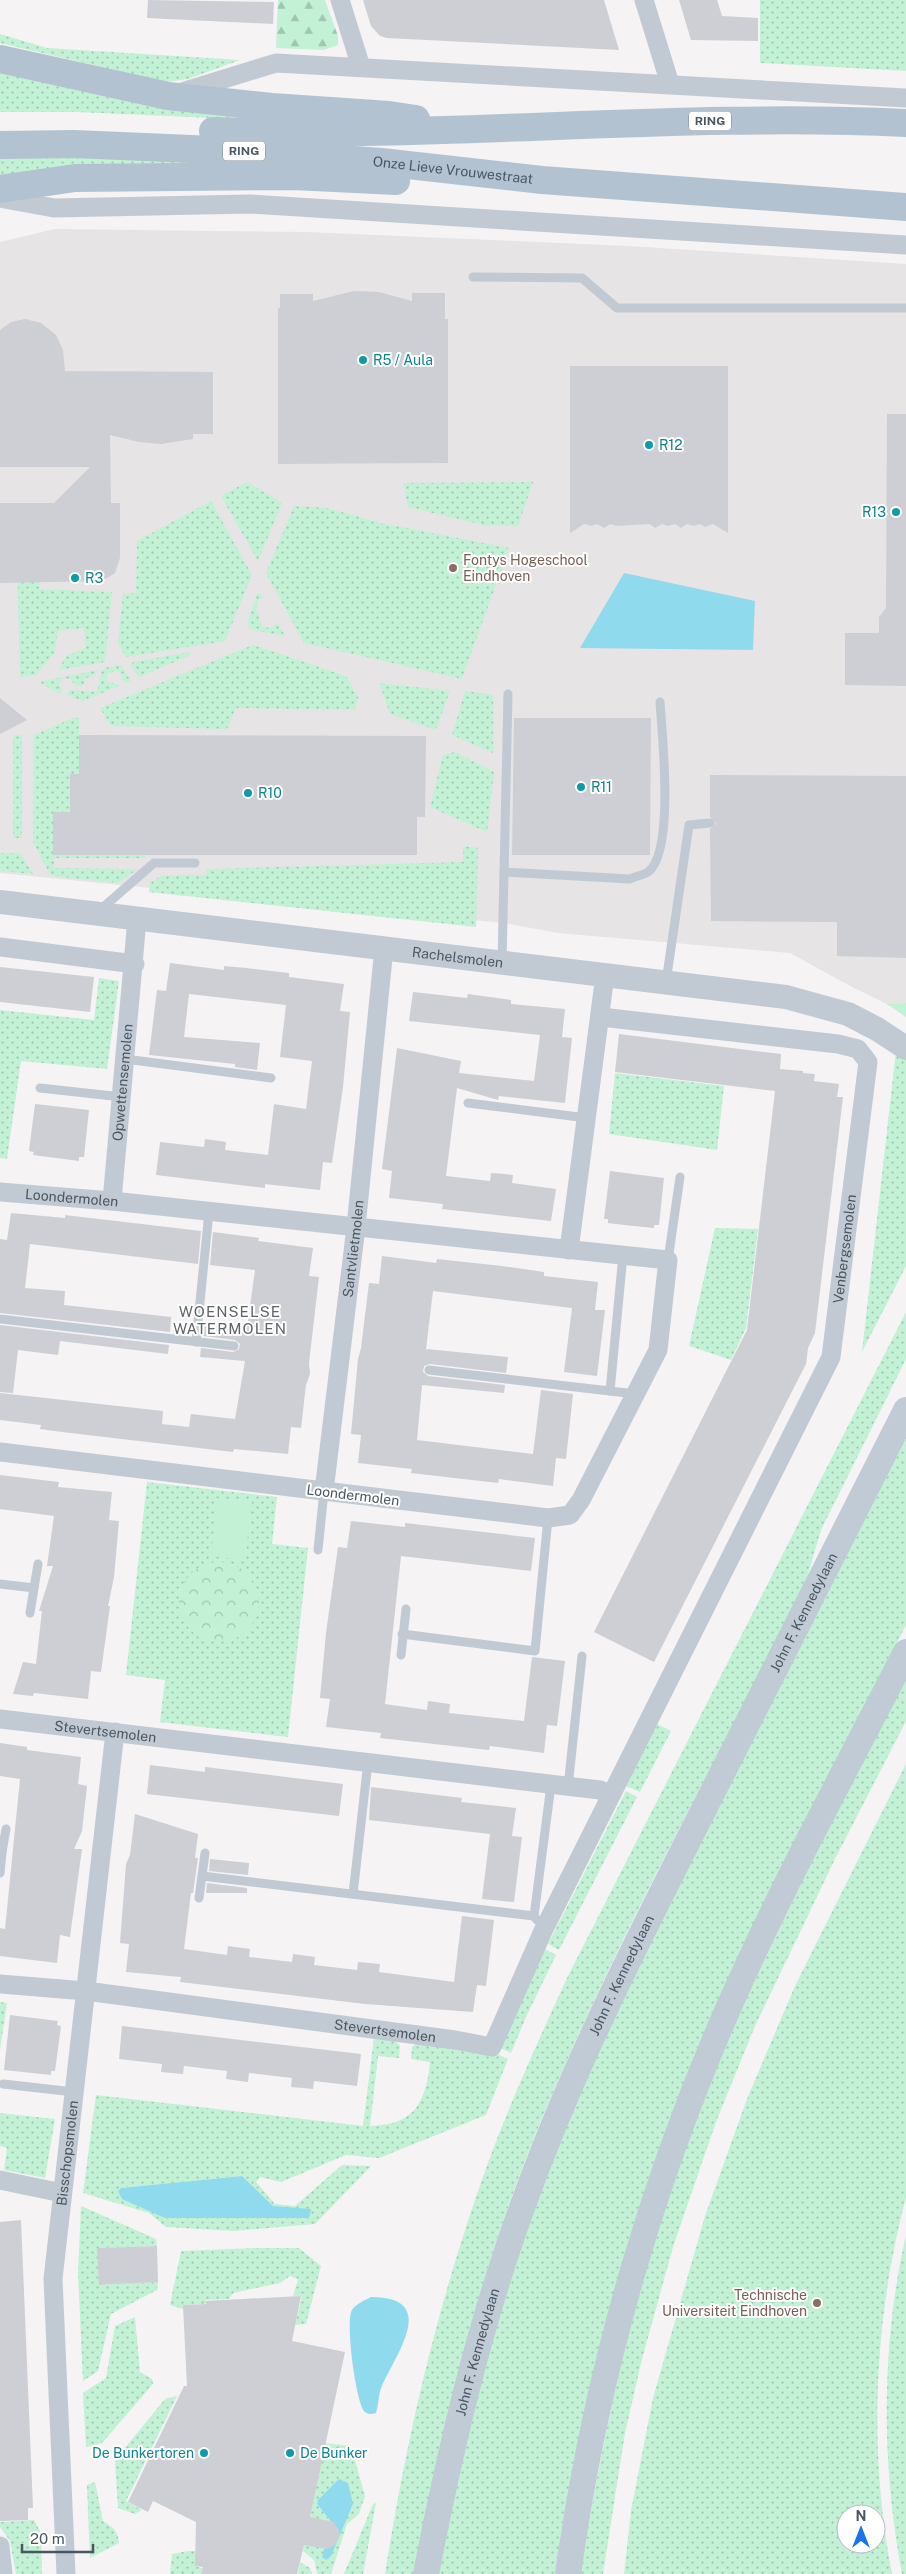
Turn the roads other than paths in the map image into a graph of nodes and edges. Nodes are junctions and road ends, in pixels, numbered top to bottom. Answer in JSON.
{"nodes":[{"id":1,"x":340,"y":0,"type":"edge"},
{"id":2,"x":644,"y":0,"type":"edge"},
{"id":3,"x":0,"y":59,"type":"edge"},
{"id":4,"x":361,"y":67,"type":"junction"},
{"id":5,"x":670,"y":84,"type":"junction"},
{"id":6,"x":168,"y":96,"type":"junction"},
{"id":7,"x":906,"y":98,"type":"edge"},
{"id":8,"x":906,"y":123,"type":"edge"},
{"id":9,"x":0,"y":128,"type":"edge"},
{"id":10,"x":464,"y":128,"type":"junction"},
{"id":11,"x":0,"y":145,"type":"edge"},
{"id":12,"x":488,"y":174,"type":"junction"},
{"id":13,"x":0,"y":189,"type":"edge"},
{"id":14,"x":0,"y":198,"type":"edge"},
{"id":15,"x":906,"y":207,"type":"edge"},
{"id":16,"x":906,"y":245,"type":"edge"},
{"id":17,"x":473,"y":276,"type":"dead end"},
{"id":18,"x":906,"y":308,"type":"edge"},
{"id":19,"x":508,"y":694,"type":"dead end"},
{"id":20,"x":660,"y":702,"type":"dead end"},
{"id":21,"x":710,"y":822,"type":"dead end"},
{"id":22,"x":195,"y":863,"type":"dead end"},
{"id":23,"x":504,"y":872,"type":"junction"},
{"id":24,"x":0,"y":902,"type":"edge"},
{"id":25,"x":96,"y":914,"type":"junction"},
{"id":26,"x":137,"y":919,"type":"junction"},
{"id":27,"x":0,"y":947,"type":"edge"},
{"id":28,"x":384,"y":948,"type":"junction"},
{"id":29,"x":502,"y":963,"type":"junction"},
{"id":30,"x":135,"y":964,"type":"junction"},
{"id":31,"x":605,"y":975,"type":"junction"},
{"id":32,"x":666,"y":982,"type":"junction"},
{"id":33,"x":601,"y":1017,"type":"junction"},
{"id":34,"x":906,"y":1048,"type":"edge"},
{"id":35,"x":125,"y":1059,"type":"junction"},
{"id":36,"x":271,"y":1078,"type":"dead end"},
{"id":37,"x":40,"y":1088,"type":"dead end"},
{"id":38,"x":122,"y":1097,"type":"junction"},
{"id":39,"x":468,"y":1103,"type":"dead end"},
{"id":40,"x":587,"y":1118,"type":"junction"},
{"id":41,"x":680,"y":1177,"type":"dead end"},
{"id":42,"x":0,"y":1192,"type":"edge"},
{"id":43,"x":112,"y":1201,"type":"junction"},
{"id":44,"x":209,"y":1212,"type":"junction"},
{"id":45,"x":356,"y":1227,"type":"junction"},
{"id":46,"x":569,"y":1250,"type":"junction"},
{"id":47,"x":623,"y":1255,"type":"junction"},
{"id":48,"x":668,"y":1260,"type":"junction"},
{"id":49,"x":0,"y":1318,"type":"edge"},
{"id":50,"x":196,"y":1342,"type":"junction"},
{"id":51,"x":234,"y":1346,"type":"dead end"},
{"id":52,"x":429,"y":1370,"type":"dead end"},
{"id":53,"x":610,"y":1391,"type":"junction"},
{"id":54,"x":636,"y":1394,"type":"junction"},
{"id":55,"x":906,"y":1410,"type":"edge"},
{"id":56,"x":0,"y":1452,"type":"edge"},
{"id":57,"x":324,"y":1491,"type":"junction"},
{"id":58,"x":548,"y":1518,"type":"junction"},
{"id":59,"x":318,"y":1550,"type":"dead end"},
{"id":60,"x":38,"y":1564,"type":"dead end"},
{"id":61,"x":0,"y":1584,"type":"edge"},
{"id":62,"x":34,"y":1588,"type":"junction"},
{"id":63,"x":406,"y":1609,"type":"dead end"},
{"id":64,"x":30,"y":1613,"type":"dead end"},
{"id":65,"x":402,"y":1634,"type":"junction"},
{"id":66,"x":906,"y":1652,"type":"edge"},
{"id":67,"x":401,"y":1655,"type":"dead end"},
{"id":68,"x":582,"y":1656,"type":"dead end"},
{"id":69,"x":672,"y":1675,"type":"joint"},
{"id":70,"x":0,"y":1719,"type":"edge"},
{"id":71,"x":115,"y":1732,"type":"junction"},
{"id":72,"x":368,"y":1762,"type":"junction"},
{"id":73,"x":559,"y":1786,"type":"junction"},
{"id":74,"x":611,"y":1795,"type":"junction"},
{"id":75,"x":6,"y":1829,"type":"dead end"},
{"id":76,"x":1,"y":1852,"type":"edge"},
{"id":77,"x":205,"y":1853,"type":"dead end"},
{"id":78,"x":0,"y":1873,"type":"edge"},
{"id":79,"x":202,"y":1876,"type":"junction"},
{"id":80,"x":353,"y":1894,"type":"junction"},
{"id":81,"x":199,"y":1898,"type":"dead end"},
{"id":82,"x":539,"y":1923,"type":"junction"},
{"id":83,"x":0,"y":1984,"type":"edge"},
{"id":84,"x":86,"y":1991,"type":"junction"},
{"id":85,"x":3,"y":2084,"type":"dead end"},
{"id":86,"x":74,"y":2092,"type":"junction"},
{"id":87,"x":0,"y":2180,"type":"edge"},
{"id":88,"x":62,"y":2193,"type":"junction"},
{"id":89,"x":0,"y":2546,"type":"edge"},
{"id":90,"x":3,"y":2574,"type":"edge"},
{"id":91,"x":66,"y":2574,"type":"edge"},
{"id":92,"x":426,"y":2574,"type":"edge"},
{"id":93,"x":568,"y":2574,"type":"edge"}],
"edges":[{"from":1,"to":4,"type":"street"},
{"from":2,"to":5,"type":"street"},
{"from":3,"to":6,"type":"main road"},
{"from":4,"to":5,"type":"street"},
{"from":4,"to":6,"type":"street"},
{"from":5,"to":7,"type":"street"},
{"from":6,"to":10,"type":"main road"},
{"from":8,"to":10,"type":"main road","name":"Onze Lieve Vrouwestraat","number":"RING"},
{"from":9,"to":10,"type":"main road","name":"Onze Lieve Vrouwestraat","number":"RING"},
{"from":11,"to":12,"type":"main road","name":"Onze Lieve Vrouwestraat","number":"RING"},
{"from":12,"to":13,"type":"main road"},
{"from":12,"to":15,"type":"main road","name":"Onze Lieve Vrouwestraat","number":"RING"},
{"from":14,"to":16,"type":"street"},
{"from":17,"to":18,"type":"lane"},
{"from":19,"to":23,"type":"lane"},
{"from":20,"to":23,"type":"lane"},
{"from":21,"to":32,"type":"lane"},
{"from":22,"to":25,"type":"lane"},
{"from":23,"to":29,"type":"lane"},
{"from":24,"to":25,"type":"street","name":"Rachelsmolen"},
{"from":25,"to":26,"type":"street","name":"Rachelsmolen"},
{"from":26,"to":28,"type":"street","name":"Rachelsmolen"},
{"from":26,"to":30,"type":"street","name":"Opwettensemolen"},
{"from":27,"to":30,"type":"street"},
{"from":28,"to":29,"type":"street","name":"Rachelsmolen"},
{"from":28,"to":45,"type":"street","name":"Santvlietmolen"},
{"from":29,"to":31,"type":"street","name":"Rachelsmolen"},
{"from":30,"to":35,"type":"street","name":"Opwettensemolen"},
{"from":31,"to":32,"type":"street","name":"Rachelsmolen"},
{"from":31,"to":33,"type":"street"},
{"from":32,"to":34,"type":"street","name":"Rachelsmolen"},
{"from":33,"to":40,"type":"street"},
{"from":33,"to":69,"type":"street","name":"Venbergsemolen"},
{"from":35,"to":36,"type":"lane"},
{"from":35,"to":38,"type":"street","name":"Opwettensemolen"},
{"from":37,"to":38,"type":"lane"},
{"from":38,"to":43,"type":"street","name":"Opwettensemolen"},
{"from":39,"to":40,"type":"lane"},
{"from":40,"to":46,"type":"street"},
{"from":41,"to":48,"type":"lane","name":"Loondermolen"},
{"from":42,"to":43,"type":"street","name":"Loondermolen"},
{"from":43,"to":44,"type":"street","name":"Loondermolen"},
{"from":44,"to":45,"type":"street","name":"Loondermolen"},
{"from":44,"to":50,"type":"lane"},
{"from":45,"to":46,"type":"street","name":"Loondermolen"},
{"from":45,"to":57,"type":"street","name":"Santvlietmolen"},
{"from":46,"to":47,"type":"street","name":"Loondermolen"},
{"from":47,"to":48,"type":"street","name":"Loondermolen"},
{"from":47,"to":53,"type":"lane"},
{"from":48,"to":54,"type":"street","name":"Loondermolen"},
{"from":49,"to":50,"type":"lane"},
{"from":50,"to":51,"type":"lane"},
{"from":52,"to":53,"type":"lane"},
{"from":53,"to":54,"type":"lane"},
{"from":54,"to":58,"type":"street","name":"Loondermolen"},
{"from":55,"to":92,"type":"main road","name":"John F. Kennedylaan"},
{"from":56,"to":57,"type":"street","name":"Loondermolen"},
{"from":57,"to":58,"type":"street","name":"Loondermolen"},
{"from":57,"to":59,"type":"lane","name":"Santvlietmolen"},
{"from":58,"to":65,"type":"lane"},
{"from":60,"to":62,"type":"lane"},
{"from":61,"to":62,"type":"lane"},
{"from":62,"to":64,"type":"lane"},
{"from":63,"to":65,"type":"lane"},
{"from":65,"to":67,"type":"lane"},
{"from":66,"to":93,"type":"main road"},
{"from":68,"to":73,"type":"lane"},
{"from":69,"to":74,"type":"street","name":"Stevertsemolen"},
{"from":70,"to":71,"type":"street","name":"Stevertsemolen"},
{"from":71,"to":72,"type":"street","name":"Stevertsemolen"},
{"from":71,"to":84,"type":"street","name":"Bisschopsmolen"},
{"from":72,"to":73,"type":"street","name":"Stevertsemolen"},
{"from":72,"to":80,"type":"lane"},
{"from":73,"to":74,"type":"street","name":"Stevertsemolen"},
{"from":73,"to":82,"type":"lane"},
{"from":74,"to":82,"type":"street","name":"Stevertsemolen"},
{"from":75,"to":76,"type":"lane"},
{"from":76,"to":78,"type":"lane"},
{"from":77,"to":79,"type":"lane"},
{"from":79,"to":80,"type":"lane"},
{"from":79,"to":81,"type":"lane"},
{"from":80,"to":82,"type":"lane"},
{"from":82,"to":84,"type":"street","name":"Stevertsemolen"},
{"from":83,"to":84,"type":"street","name":"Stevertsemolen"},
{"from":84,"to":86,"type":"street","name":"Bisschopsmolen"},
{"from":85,"to":86,"type":"lane"},
{"from":86,"to":88,"type":"street","name":"Bisschopsmolen"},
{"from":87,"to":88,"type":"street"},
{"from":88,"to":91,"type":"street","name":"Bisschopsmolen"},
{"from":89,"to":90,"type":"street"}]}
